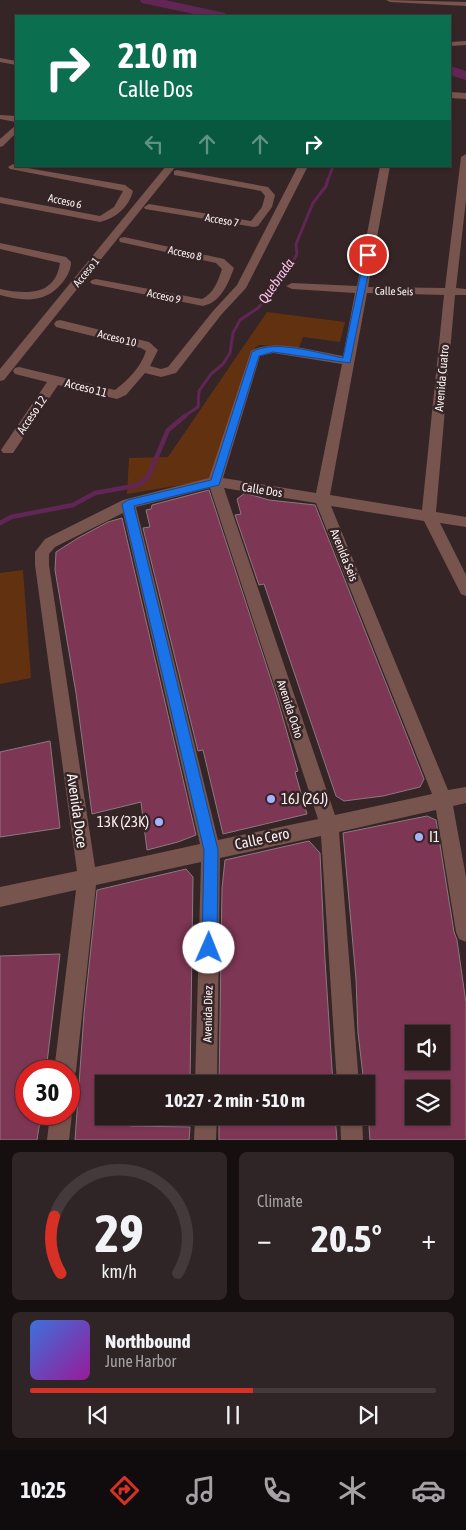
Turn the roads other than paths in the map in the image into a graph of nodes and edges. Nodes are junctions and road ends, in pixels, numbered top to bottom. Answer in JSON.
{"nodes":[{"id":1,"x":390,"y":0,"type":"edge"},
{"id":2,"x":466,"y":4,"type":"edge"},
{"id":3,"x":466,"y":43,"type":"edge"},
{"id":4,"x":451,"y":44,"type":"edge"},
{"id":5,"x":0,"y":59,"type":"edge"},
{"id":6,"x":15,"y":59,"type":"edge"},
{"id":7,"x":15,"y":63,"type":"edge"},
{"id":8,"x":451,"y":95,"type":"edge"},
{"id":9,"x":466,"y":96,"type":"edge"},
{"id":10,"x":2,"y":117,"type":"dead end"},
{"id":11,"x":15,"y":121,"type":"edge"},
{"id":12,"x":15,"y":122,"type":"edge"},
{"id":13,"x":15,"y":122,"type":"edge"},
{"id":14,"x":0,"y":134,"type":"edge"},
{"id":15,"x":0,"y":144,"type":"edge"},
{"id":16,"x":466,"y":157,"type":"edge"},
{"id":17,"x":14,"y":167,"type":"dead end"},
{"id":18,"x":303,"y":167,"type":"edge"},
{"id":19,"x":385,"y":167,"type":"edge"},
{"id":20,"x":174,"y":170,"type":"edge"},
{"id":21,"x":0,"y":200,"type":"edge"},
{"id":22,"x":120,"y":205,"type":"junction"},
{"id":23,"x":149,"y":207,"type":"dead end"},
{"id":24,"x":267,"y":207,"type":"junction"},
{"id":25,"x":137,"y":208,"type":"junction"},
{"id":26,"x":282,"y":210,"type":"junction"},
{"id":27,"x":124,"y":240,"type":"dead end"},
{"id":28,"x":0,"y":246,"type":"edge"},
{"id":29,"x":60,"y":279,"type":"junction"},
{"id":30,"x":77,"y":282,"type":"junction"},
{"id":31,"x":96,"y":282,"type":"dead end"},
{"id":32,"x":223,"y":283,"type":"junction"},
{"id":33,"x":242,"y":286,"type":"junction"},
{"id":34,"x":292,"y":286,"type":"dead end"},
{"id":35,"x":361,"y":290,"type":"junction"},
{"id":36,"x":0,"y":292,"type":"edge"},
{"id":37,"x":450,"y":292,"type":"junction"},
{"id":38,"x":466,"y":292,"type":"edge"},
{"id":39,"x":60,"y":324,"type":"dead end"},
{"id":40,"x":347,"y":361,"type":"junction"},
{"id":41,"x":142,"y":368,"type":"junction"},
{"id":42,"x":19,"y":371,"type":"dead end"},
{"id":43,"x":0,"y":376,"type":"edge"},
{"id":44,"x":55,"y":380,"type":"junction"},
{"id":45,"x":8,"y":450,"type":"dead end"},
{"id":46,"x":215,"y":482,"type":"junction"},
{"id":47,"x":322,"y":500,"type":"junction"},
{"id":48,"x":128,"y":504,"type":"junction"},
{"id":49,"x":429,"y":516,"type":"junction"},
{"id":50,"x":466,"y":522,"type":"edge"},
{"id":51,"x":42,"y":552,"type":"joint"},
{"id":52,"x":466,"y":590,"type":"edge"},
{"id":53,"x":466,"y":795,"type":"edge"},
{"id":54,"x":443,"y":800,"type":"junction"},
{"id":55,"x":329,"y":824,"type":"junction"},
{"id":56,"x":211,"y":850,"type":"junction"},
{"id":57,"x":86,"y":877,"type":"junction"},
{"id":58,"x":0,"y":897,"type":"edge"},
{"id":59,"x":466,"y":932,"type":"edge"},
{"id":60,"x":66,"y":1060,"type":"edge"},
{"id":61,"x":206,"y":1075,"type":"edge"},
{"id":62,"x":347,"y":1075,"type":"edge"},
{"id":63,"x":60,"y":1125,"type":"edge"},
{"id":64,"x":206,"y":1125,"type":"edge"},
{"id":65,"x":351,"y":1125,"type":"edge"},
{"id":66,"x":58,"y":1140,"type":"edge"},
{"id":67,"x":205,"y":1140,"type":"edge"},
{"id":68,"x":352,"y":1140,"type":"edge"}],
"edges":[{"from":1,"to":2,"type":"street"},
{"from":3,"to":4,"type":"street"},
{"from":5,"to":6,"type":"street"},
{"from":5,"to":7,"type":"street"},
{"from":8,"to":9,"type":"street"},
{"from":10,"to":11,"type":"street"},
{"from":12,"to":14,"type":"street"},
{"from":13,"to":15,"type":"street"},
{"from":16,"to":37,"type":"street","name":"Avenida Cuatro"},
{"from":17,"to":22,"type":"street"},
{"from":18,"to":26,"type":"street"},
{"from":19,"to":35,"type":"street"},
{"from":20,"to":24,"type":"street"},
{"from":20,"to":25,"type":"street","name":"Acceso 1"},
{"from":21,"to":22,"type":"street","name":"Acceso 6"},
{"from":22,"to":25,"type":"street"},
{"from":23,"to":24,"type":"street","name":"Acceso 7"},
{"from":24,"to":26,"type":"street"},
{"from":25,"to":30,"type":"street","name":"Acceso 1"},
{"from":26,"to":33,"type":"street"},
{"from":27,"to":32,"type":"street","name":"Acceso 8"},
{"from":28,"to":29,"type":"street"},
{"from":29,"to":30,"type":"street"},
{"from":29,"to":36,"type":"street"},
{"from":30,"to":43,"type":"street","name":"Acceso 1"},
{"from":31,"to":32,"type":"street","name":"Acceso 9"},
{"from":32,"to":33,"type":"street"},
{"from":33,"to":41,"type":"street"},
{"from":34,"to":35,"type":"street","name":"Calle Seis"},
{"from":35,"to":37,"type":"street","name":"Calle Seis"},
{"from":35,"to":40,"type":"street"},
{"from":37,"to":38,"type":"street","name":"Calle Seis"},
{"from":37,"to":49,"type":"street","name":"Avenida Cuatro"},
{"from":39,"to":41,"type":"street","name":"Acceso 10"},
{"from":40,"to":46,"type":"street"},
{"from":40,"to":47,"type":"street"},
{"from":41,"to":44,"type":"street","name":"Acceso 11"},
{"from":42,"to":44,"type":"street","name":"Acceso 11"},
{"from":44,"to":45,"type":"street","name":"Acceso 12"},
{"from":46,"to":47,"type":"street","name":"Calle Dos"},
{"from":46,"to":48,"type":"street","name":"Calle Dos"},
{"from":46,"to":55,"type":"street","name":"Avenida Ocho"},
{"from":47,"to":49,"type":"street","name":"Calle Dos"},
{"from":47,"to":54,"type":"street","name":"Avenida Seis"},
{"from":48,"to":51,"type":"street","name":"Calle Dos"},
{"from":48,"to":56,"type":"street","name":"Avenida Diez"},
{"from":49,"to":50,"type":"street","name":"Calle Dos"},
{"from":49,"to":52,"type":"street"},
{"from":51,"to":57,"type":"street","name":"Avenida Doce"},
{"from":53,"to":54,"type":"street","name":"Calle Cero"},
{"from":54,"to":55,"type":"street","name":"Calle Cero"},
{"from":54,"to":59,"type":"street","name":"Avenida Seis"},
{"from":55,"to":56,"type":"street","name":"Calle Cero"},
{"from":55,"to":62,"type":"street","name":"Avenida Ocho"},
{"from":56,"to":57,"type":"street","name":"Calle Cero"},
{"from":56,"to":61,"type":"street","name":"Avenida Diez"},
{"from":57,"to":58,"type":"street","name":"Calle Cero"},
{"from":57,"to":60,"type":"street","name":"Avenida Doce"},
{"from":63,"to":66,"type":"street"},
{"from":64,"to":67,"type":"street"},
{"from":65,"to":68,"type":"street"}]}
